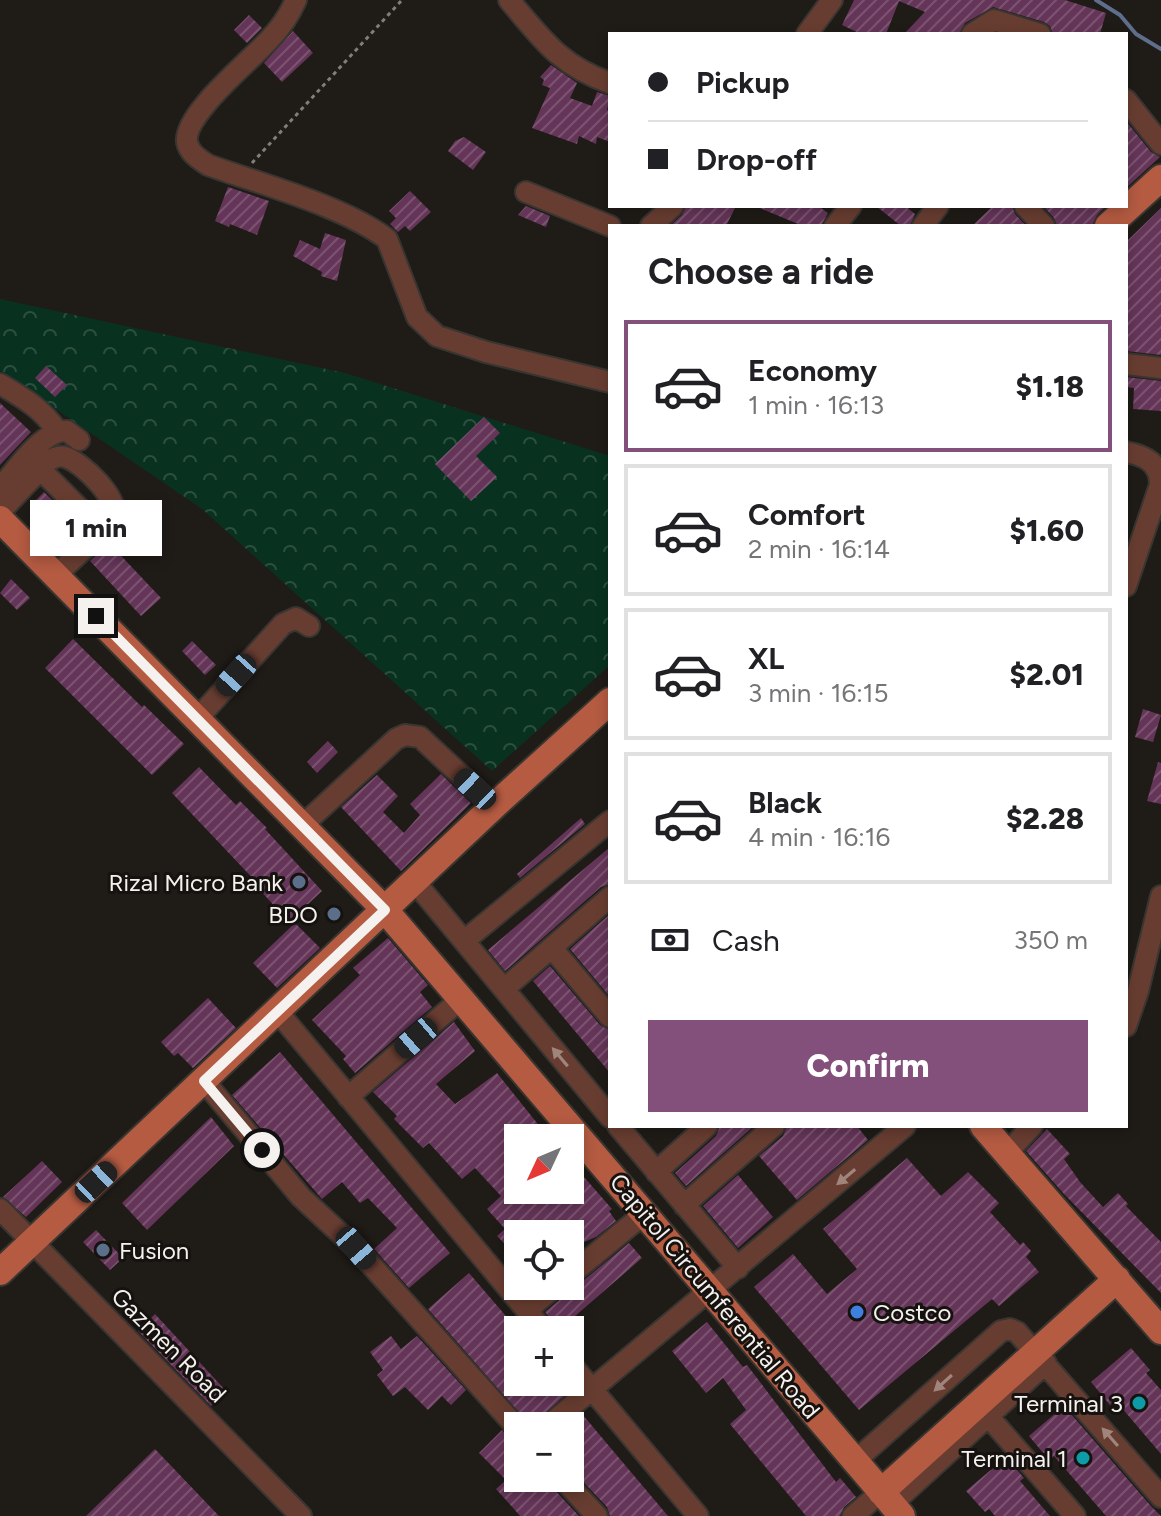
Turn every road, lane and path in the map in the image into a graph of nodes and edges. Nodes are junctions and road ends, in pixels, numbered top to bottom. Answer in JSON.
{"nodes":[{"id":1,"x":296,"y":0,"type":"edge"},
{"id":2,"x":402,"y":0,"type":"edge"},
{"id":3,"x":509,"y":0,"type":"edge"},
{"id":4,"x":832,"y":0,"type":"edge"},
{"id":5,"x":808,"y":32,"type":"edge"},
{"id":6,"x":975,"y":32,"type":"edge"},
{"id":7,"x":1033,"y":32,"type":"edge"},
{"id":8,"x":608,"y":82,"type":"edge"},
{"id":9,"x":1128,"y":103,"type":"edge"},
{"id":10,"x":1161,"y":144,"type":"edge"},
{"id":11,"x":250,"y":166,"type":"dead end"},
{"id":12,"x":1161,"y":178,"type":"edge"},
{"id":13,"x":526,"y":192,"type":"dead end"},
{"id":14,"x":671,"y":208,"type":"edge"},
{"id":15,"x":849,"y":208,"type":"edge"},
{"id":16,"x":1027,"y":208,"type":"edge"},
{"id":17,"x":1128,"y":208,"type":"edge"},
{"id":18,"x":1128,"y":208,"type":"edge"},
{"id":19,"x":653,"y":224,"type":"edge"},
{"id":20,"x":837,"y":224,"type":"edge"},
{"id":21,"x":1042,"y":224,"type":"edge"},
{"id":22,"x":1110,"y":224,"type":"edge"},
{"id":23,"x":608,"y":225,"type":"edge"},
{"id":24,"x":1128,"y":364,"type":"edge"},
{"id":25,"x":1161,"y":368,"type":"edge"},
{"id":26,"x":608,"y":382,"type":"edge"},
{"id":27,"x":0,"y":384,"type":"edge"},
{"id":28,"x":57,"y":431,"type":"junction"},
{"id":29,"x":79,"y":440,"type":"dead end"},
{"id":30,"x":1128,"y":452,"type":"edge"},
{"id":31,"x":40,"y":469,"type":"junction"},
{"id":32,"x":0,"y":489,"type":"edge"},
{"id":33,"x":0,"y":512,"type":"edge"},
{"id":34,"x":0,"y":519,"type":"edge"},
{"id":35,"x":101,"y":530,"type":"junction"},
{"id":36,"x":55,"y":576,"type":"junction"},
{"id":37,"x":1128,"y":580,"type":"edge"},
{"id":38,"x":309,"y":626,"type":"dead end"},
{"id":39,"x":608,"y":703,"type":"edge"},
{"id":40,"x":198,"y":718,"type":"junction"},
{"id":41,"x":494,"y":806,"type":"junction"},
{"id":42,"x":608,"y":823,"type":"edge"},
{"id":43,"x":304,"y":824,"type":"junction"},
{"id":44,"x":415,"y":882,"type":"junction"},
{"id":45,"x":1161,"y":896,"type":"edge"},
{"id":46,"x":608,"y":899,"type":"edge"},
{"id":47,"x":385,"y":910,"type":"junction"},
{"id":48,"x":464,"y":941,"type":"junction"},
{"id":49,"x":552,"y":948,"type":"junction"},
{"id":50,"x":504,"y":989,"type":"junction"},
{"id":51,"x":461,"y":999,"type":"junction"},
{"id":52,"x":278,"y":1012,"type":"junction"},
{"id":53,"x":608,"y":1015,"type":"edge"},
{"id":54,"x":1128,"y":1020,"type":"edge"},
{"id":55,"x":204,"y":1081,"type":"junction"},
{"id":56,"x":348,"y":1097,"type":"junction"},
{"id":57,"x":608,"y":1115,"type":"edge"},
{"id":58,"x":620,"y":1128,"type":"edge"},
{"id":59,"x":702,"y":1128,"type":"edge"},
{"id":60,"x":772,"y":1128,"type":"edge"},
{"id":61,"x":903,"y":1128,"type":"edge"},
{"id":62,"x":985,"y":1128,"type":"edge"},
{"id":63,"x":1030,"y":1128,"type":"edge"},
{"id":64,"x":1007,"y":1153,"type":"junction"},
{"id":65,"x":656,"y":1172,"type":"junction"},
{"id":66,"x":684,"y":1205,"type":"junction"},
{"id":67,"x":0,"y":1209,"type":"edge"},
{"id":68,"x":644,"y":1214,"type":"junction"},
{"id":69,"x":31,"y":1243,"type":"junction"},
{"id":70,"x":584,"y":1263,"type":"edge"},
{"id":71,"x":738,"y":1268,"type":"junction"},
{"id":72,"x":0,"y":1272,"type":"edge"},
{"id":73,"x":1117,"y":1279,"type":"junction"},
{"id":74,"x":711,"y":1292,"type":"junction"},
{"id":75,"x":539,"y":1300,"type":"edge"},
{"id":76,"x":527,"y":1310,"type":"junction"},
{"id":77,"x":532,"y":1316,"type":"edge"},
{"id":78,"x":1159,"y":1325,"type":"edge"},
{"id":79,"x":1041,"y":1358,"type":"junction"},
{"id":80,"x":584,"y":1380,"type":"edge"},
{"id":81,"x":592,"y":1389,"type":"junction"},
{"id":82,"x":983,"y":1410,"type":"junction"},
{"id":83,"x":565,"y":1412,"type":"edge"},
{"id":84,"x":504,"y":1413,"type":"edge"},
{"id":85,"x":855,"y":1461,"type":"junction"},
{"id":86,"x":575,"y":1492,"type":"edge"},
{"id":87,"x":1161,"y":1497,"type":"edge"},
{"id":88,"x":892,"y":1504,"type":"edge"},
{"id":89,"x":301,"y":1516,"type":"edge"},
{"id":90,"x":597,"y":1516,"type":"edge"},
{"id":91,"x":698,"y":1516,"type":"edge"},
{"id":92,"x":853,"y":1516,"type":"edge"},
{"id":93,"x":1075,"y":1516,"type":"edge"}],
"edges":[{"from":1,"to":26,"type":"street"},
{"from":2,"to":11,"type":"path"},
{"from":3,"to":8,"type":"street"},
{"from":4,"to":5,"type":"street"},
{"from":6,"to":7,"type":"street"},
{"from":9,"to":10,"type":"street"},
{"from":12,"to":18,"type":"main road"},
{"from":13,"to":23,"type":"street"},
{"from":14,"to":19,"type":"street"},
{"from":15,"to":20,"type":"street"},
{"from":16,"to":21,"type":"street"},
{"from":17,"to":22,"type":"main road"},
{"from":24,"to":25,"type":"street"},
{"from":27,"to":28,"type":"street"},
{"from":28,"to":29,"type":"street"},
{"from":28,"to":32,"type":"street"},
{"from":30,"to":37,"type":"street"},
{"from":31,"to":33,"type":"street"},
{"from":31,"to":35,"type":"street"},
{"from":31,"to":35,"type":"street"},
{"from":34,"to":36,"type":"main road","name":"Capitol Circumferential Road"},
{"from":35,"to":36,"type":"street"},
{"from":36,"to":40,"type":"main road","name":"Capitol Circumferential Road"},
{"from":38,"to":40,"type":"street"},
{"from":39,"to":41,"type":"main road"},
{"from":40,"to":43,"type":"main road","name":"Capitol Circumferential Road"},
{"from":41,"to":43,"type":"street"},
{"from":41,"to":44,"type":"main road"},
{"from":42,"to":48,"type":"street"},
{"from":43,"to":47,"type":"main road","name":"Capitol Circumferential Road"},
{"from":44,"to":47,"type":"main road"},
{"from":44,"to":48,"type":"street"},
{"from":45,"to":54,"type":"street"},
{"from":46,"to":49,"type":"street"},
{"from":47,"to":51,"type":"main road","name":"Capitol Circumferential Road"},
{"from":47,"to":52,"type":"main road"},
{"from":48,"to":50,"type":"street"},
{"from":49,"to":50,"type":"street"},
{"from":49,"to":53,"type":"street"},
{"from":57,"to":50,"type":"street","one_way":true},
{"from":51,"to":56,"type":"street"},
{"from":51,"to":68,"type":"main road","name":"Capitol Circumferential Road"},
{"from":52,"to":55,"type":"main road"},
{"from":52,"to":56,"type":"street"},
{"from":55,"to":69,"type":"main road"},
{"from":55,"to":84,"type":"street"},
{"from":56,"to":76,"type":"street"},
{"from":58,"to":65,"type":"street"},
{"from":59,"to":65,"type":"street"},
{"from":60,"to":66,"type":"street"},
{"from":61,"to":71,"type":"street","one_way":true},
{"from":62,"to":64,"type":"main road"},
{"from":63,"to":64,"type":"street"},
{"from":64,"to":73,"type":"main road"},
{"from":65,"to":66,"type":"street"},
{"from":66,"to":71,"type":"street"},
{"from":67,"to":69,"type":"street","name":"Gazmen Road"},
{"from":68,"to":70,"type":"street"},
{"from":68,"to":74,"type":"main road","name":"Capitol Circumferential Road"},
{"from":69,"to":72,"type":"main road"},
{"from":69,"to":89,"type":"street","name":"Gazmen Road"},
{"from":71,"to":74,"type":"street"},
{"from":73,"to":78,"type":"main road"},
{"from":73,"to":79,"type":"main road"},
{"from":74,"to":81,"type":"street"},
{"from":74,"to":85,"type":"main road","name":"Capitol Circumferential Road"},
{"from":75,"to":76,"type":"street"},
{"from":76,"to":77,"type":"street"},
{"from":79,"to":82,"type":"main road"},
{"from":79,"to":85,"type":"street","one_way":true},
{"from":87,"to":79,"type":"street","one_way":true},
{"from":80,"to":81,"type":"street"},
{"from":81,"to":83,"type":"street"},
{"from":81,"to":91,"type":"street"},
{"from":82,"to":88,"type":"main road"},
{"from":82,"to":93,"type":"street"},
{"from":85,"to":88,"type":"main road","name":"Capitol Circumferential Road"},
{"from":86,"to":90,"type":"street"},
{"from":88,"to":92,"type":"street"}]}
